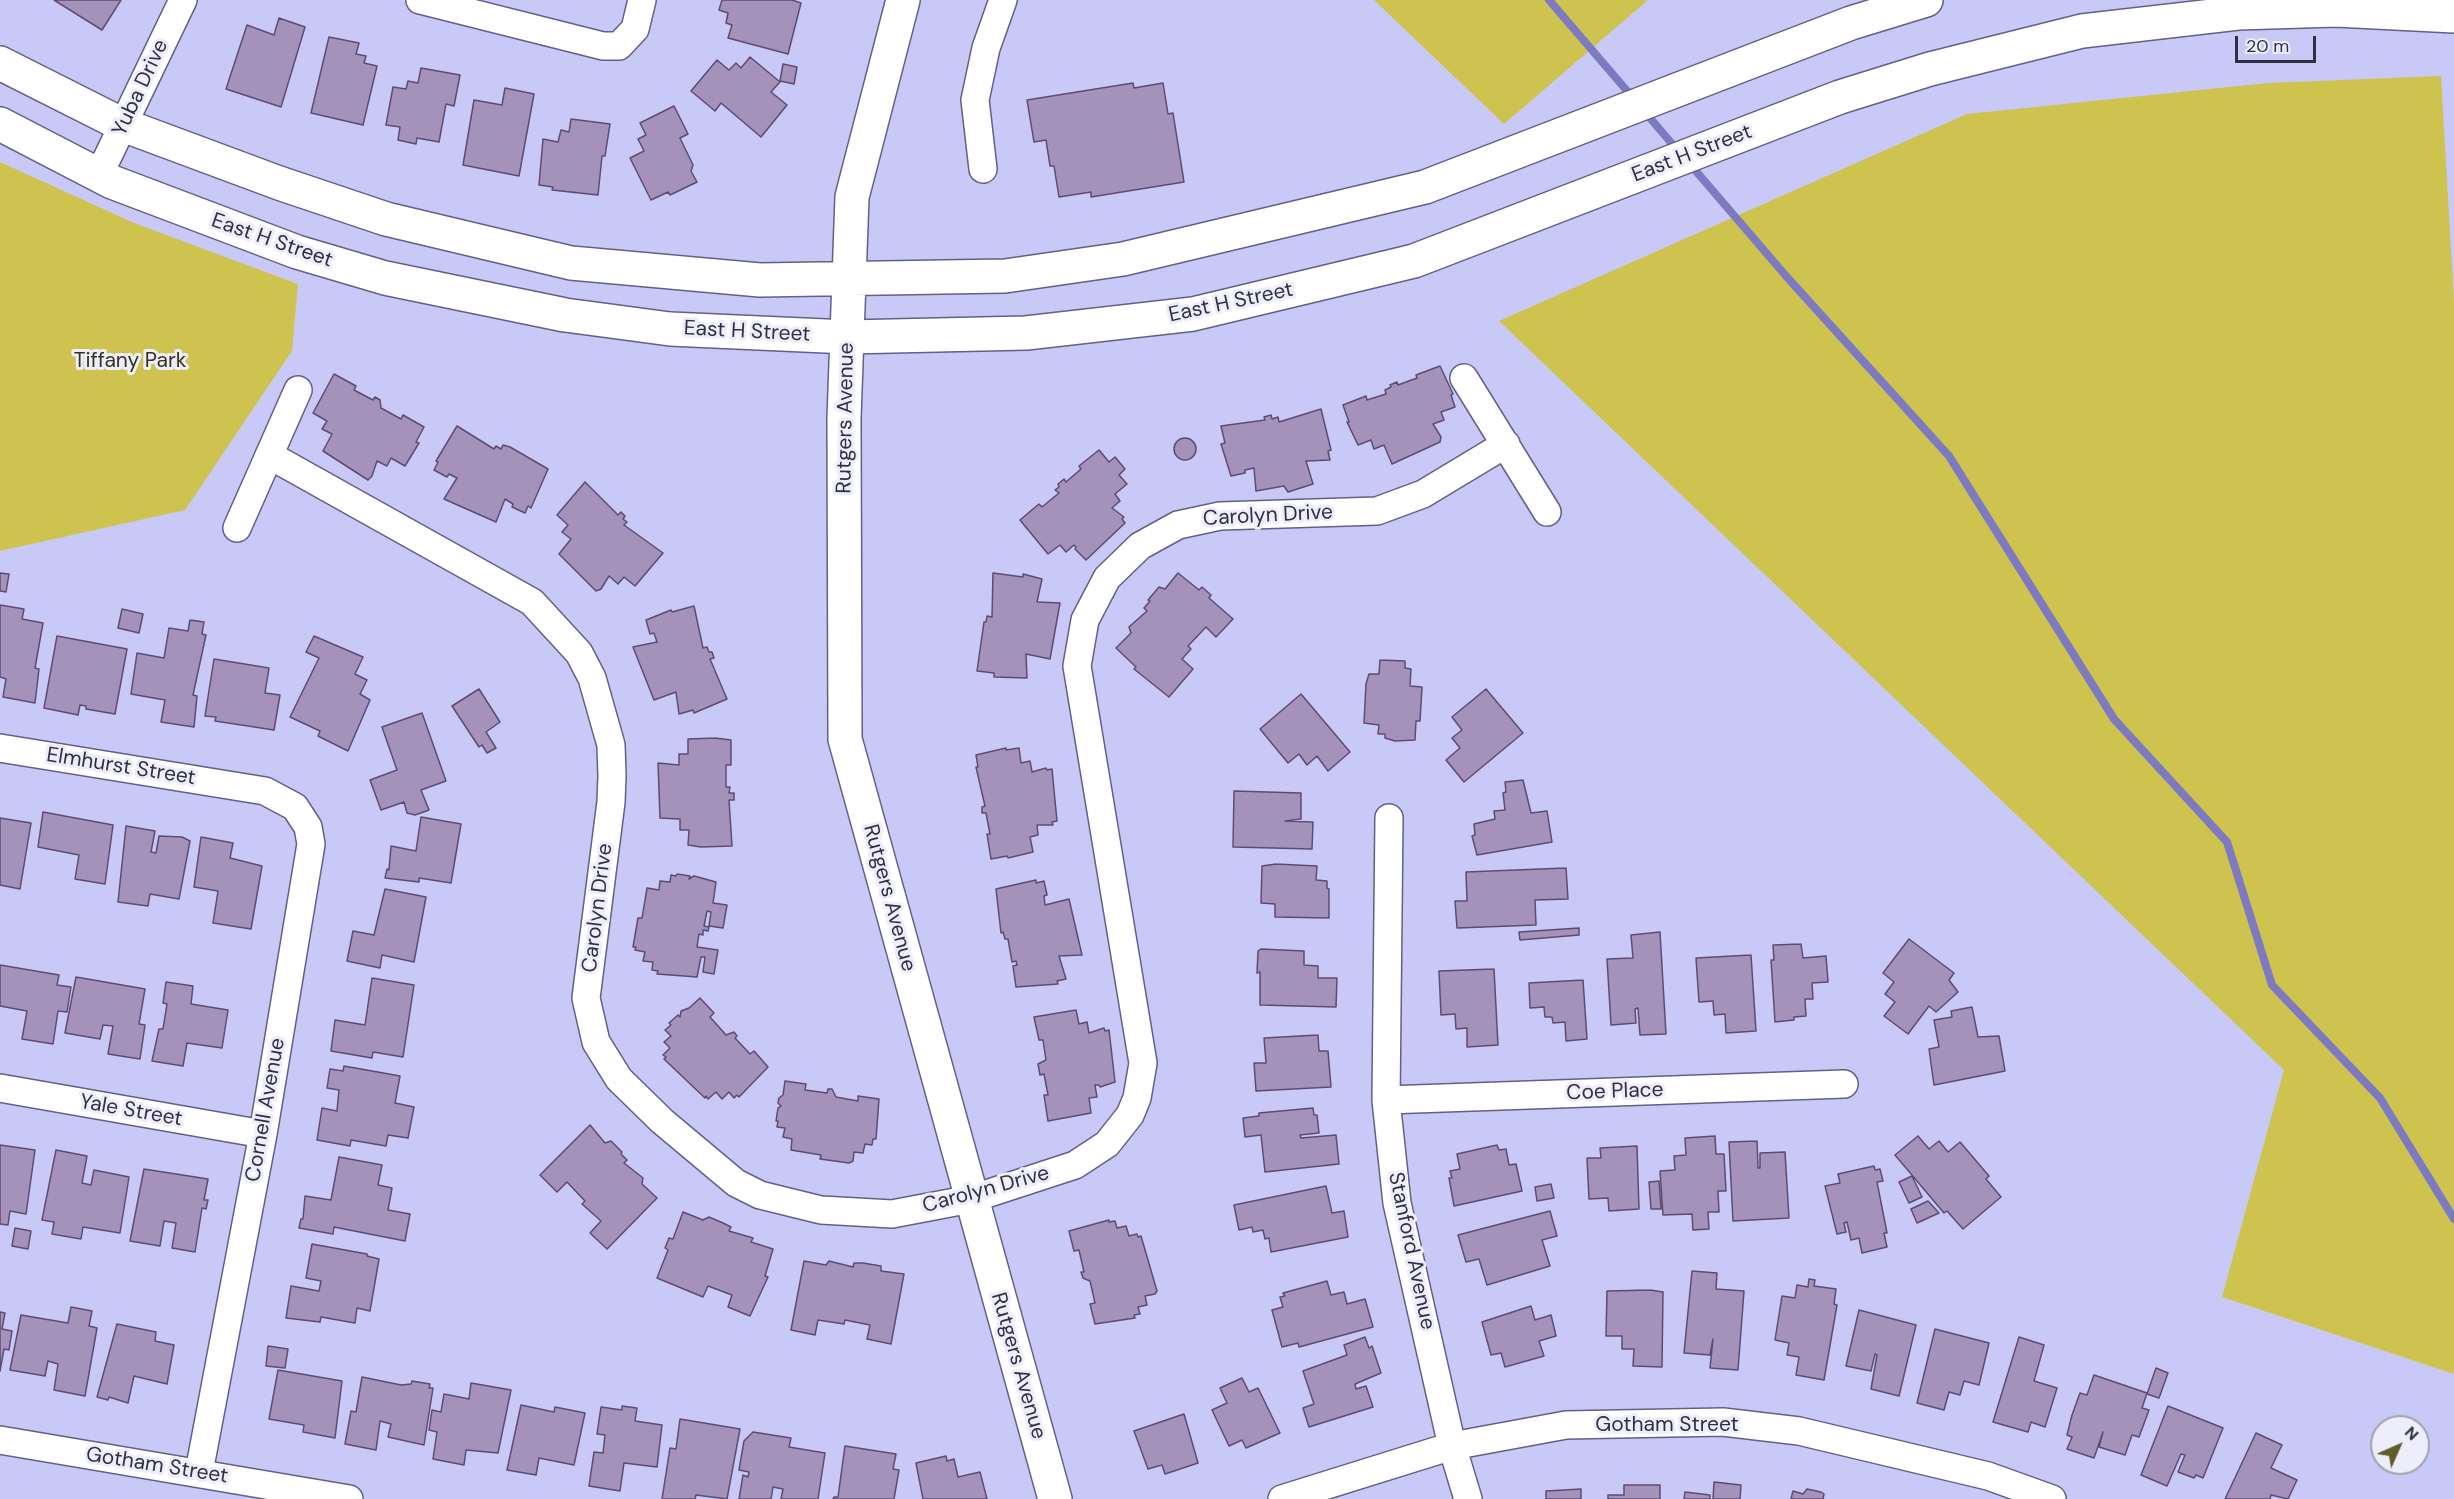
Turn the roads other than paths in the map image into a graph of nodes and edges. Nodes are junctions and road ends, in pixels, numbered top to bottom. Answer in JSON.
{"nodes":[{"id":1,"x":183,"y":0,"type":"edge"},
{"id":2,"x":420,"y":0,"type":"edge"},
{"id":3,"x":642,"y":0,"type":"edge"},
{"id":4,"x":903,"y":0,"type":"edge"},
{"id":5,"x":1003,"y":0,"type":"edge"},
{"id":6,"x":1926,"y":0,"type":"edge"},
{"id":7,"x":2454,"y":16,"type":"edge"},
{"id":8,"x":0,"y":63,"type":"edge"},
{"id":9,"x":0,"y":124,"type":"edge"},
{"id":10,"x":123,"y":125,"type":"junction"},
{"id":11,"x":983,"y":169,"type":"dead end"},
{"id":12,"x":99,"y":175,"type":"junction"},
{"id":13,"x":849,"y":280,"type":"junction"},
{"id":14,"x":848,"y":337,"type":"junction"},
{"id":15,"x":1464,"y":378,"type":"dead end"},
{"id":16,"x":298,"y":390,"type":"dead end"},
{"id":17,"x":1506,"y":444,"type":"junction"},
{"id":18,"x":269,"y":455,"type":"junction"},
{"id":19,"x":1548,"y":512,"type":"dead end"},
{"id":20,"x":237,"y":528,"type":"dead end"},
{"id":21,"x":0,"y":748,"type":"edge"},
{"id":22,"x":242,"y":787,"type":"joint"},
{"id":23,"x":1389,"y":818,"type":"dead end"},
{"id":24,"x":1844,"y":1084,"type":"dead end"},
{"id":25,"x":0,"y":1088,"type":"edge"},
{"id":26,"x":1386,"y":1100,"type":"junction"},
{"id":27,"x":262,"y":1134,"type":"junction"},
{"id":28,"x":971,"y":1199,"type":"junction"},
{"id":29,"x":0,"y":1440,"type":"edge"},
{"id":30,"x":1452,"y":1446,"type":"junction"},
{"id":31,"x":198,"y":1473,"type":"junction"},
{"id":32,"x":349,"y":1499,"type":"edge"},
{"id":33,"x":1055,"y":1499,"type":"edge"},
{"id":34,"x":1282,"y":1499,"type":"edge"},
{"id":35,"x":1468,"y":1499,"type":"edge"},
{"id":36,"x":2052,"y":1499,"type":"edge"}],
"edges":[{"from":1,"to":10,"type":"street","name":"Yuba Drive"},
{"from":2,"to":3,"type":"street"},
{"from":4,"to":13,"type":"main road","name":"Rutgers Avenue"},
{"from":5,"to":11,"type":"street"},
{"from":6,"to":13,"type":"main road"},
{"from":7,"to":14,"type":"main road","name":"East H Street"},
{"from":8,"to":10,"type":"main road"},
{"from":9,"to":12,"type":"main road","name":"East H Street"},
{"from":10,"to":12,"type":"street","name":"Yuba Drive"},
{"from":10,"to":13,"type":"main road"},
{"from":12,"to":14,"type":"main road","name":"East H Street"},
{"from":13,"to":14,"type":"main road","name":"Rutgers Avenue"},
{"from":14,"to":28,"type":"main road","name":"Rutgers Avenue"},
{"from":15,"to":17,"type":"street"},
{"from":16,"to":18,"type":"street"},
{"from":17,"to":19,"type":"street"},
{"from":17,"to":28,"type":"street","name":"Carolyn Drive"},
{"from":18,"to":20,"type":"street"},
{"from":18,"to":28,"type":"street","name":"Carolyn Drive"},
{"from":21,"to":22,"type":"street","name":"Elmhurst Street"},
{"from":22,"to":27,"type":"street","name":"Cornell Avenue"},
{"from":23,"to":26,"type":"street","name":"Stanford Avenue"},
{"from":24,"to":26,"type":"street","name":"Coe Place"},
{"from":25,"to":27,"type":"street","name":"Yale Street"},
{"from":26,"to":30,"type":"street","name":"Stanford Avenue"},
{"from":27,"to":31,"type":"street","name":"Cornell Avenue"},
{"from":28,"to":33,"type":"main road","name":"Rutgers Avenue"},
{"from":29,"to":31,"type":"street","name":"Gotham Street"},
{"from":30,"to":34,"type":"street","name":"Gotham Street"},
{"from":30,"to":35,"type":"street","name":"Stanford Avenue"},
{"from":30,"to":36,"type":"street","name":"Gotham Street"},
{"from":31,"to":32,"type":"street","name":"Gotham Street"}]}
